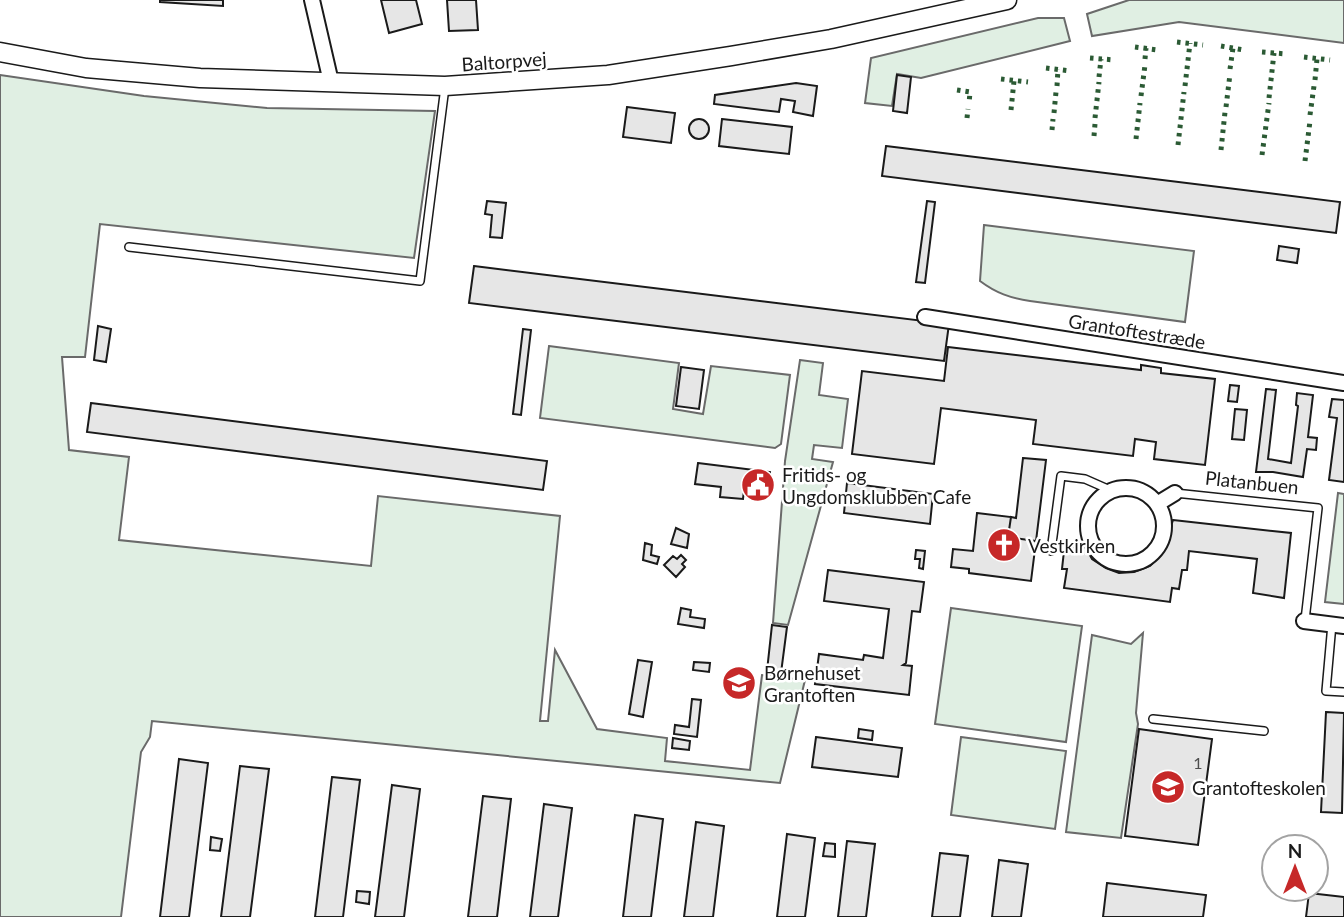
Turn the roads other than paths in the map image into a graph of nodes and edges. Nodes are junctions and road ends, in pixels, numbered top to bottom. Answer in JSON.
{"nodes":[{"id":1,"x":312,"y":0,"type":"edge"},
{"id":2,"x":1007,"y":0,"type":"edge"},
{"id":3,"x":954,"y":6,"type":"edge"},
{"id":4,"x":0,"y":52,"type":"edge"},
{"id":5,"x":331,"y":82,"type":"junction"},
{"id":6,"x":445,"y":86,"type":"junction"},
{"id":7,"x":129,"y":247,"type":"dead end"},
{"id":8,"x":925,"y":317,"type":"dead end"},
{"id":9,"x":1344,"y":383,"type":"edge"},
{"id":10,"x":1110,"y":491,"type":"junction"},
{"id":11,"x":1175,"y":494,"type":"joint"},
{"id":12,"x":1157,"y":504,"type":"junction"},
{"id":13,"x":1051,"y":551,"type":"dead end"},
{"id":14,"x":1304,"y":621,"type":"joint"},
{"id":15,"x":1338,"y":625,"type":"edge"},
{"id":16,"x":1344,"y":692,"type":"edge"},
{"id":17,"x":1153,"y":719,"type":"dead end"},
{"id":18,"x":1264,"y":731,"type":"dead end"}],
"edges":[{"from":1,"to":5,"type":"street"},
{"from":2,"to":3,"type":"street","name":"Baltorpvej"},
{"from":3,"to":6,"type":"street","name":"Baltorpvej"},
{"from":4,"to":5,"type":"street","name":"Baltorpvej"},
{"from":5,"to":6,"type":"street","name":"Baltorpvej"},
{"from":6,"to":7,"type":"lane"},
{"from":8,"to":9,"type":"street","name":"Grantoftestræde"},
{"from":10,"to":12,"type":"street"},
{"from":10,"to":12,"type":"street"},
{"from":10,"to":13,"type":"lane"},
{"from":11,"to":12,"type":"street","name":"Platanbuen"},
{"from":11,"to":14,"type":"lane","name":"Platanbuen"},
{"from":14,"to":15,"type":"street","name":"Platanbuen"},
{"from":15,"to":16,"type":"lane"},
{"from":17,"to":18,"type":"lane"}]}
